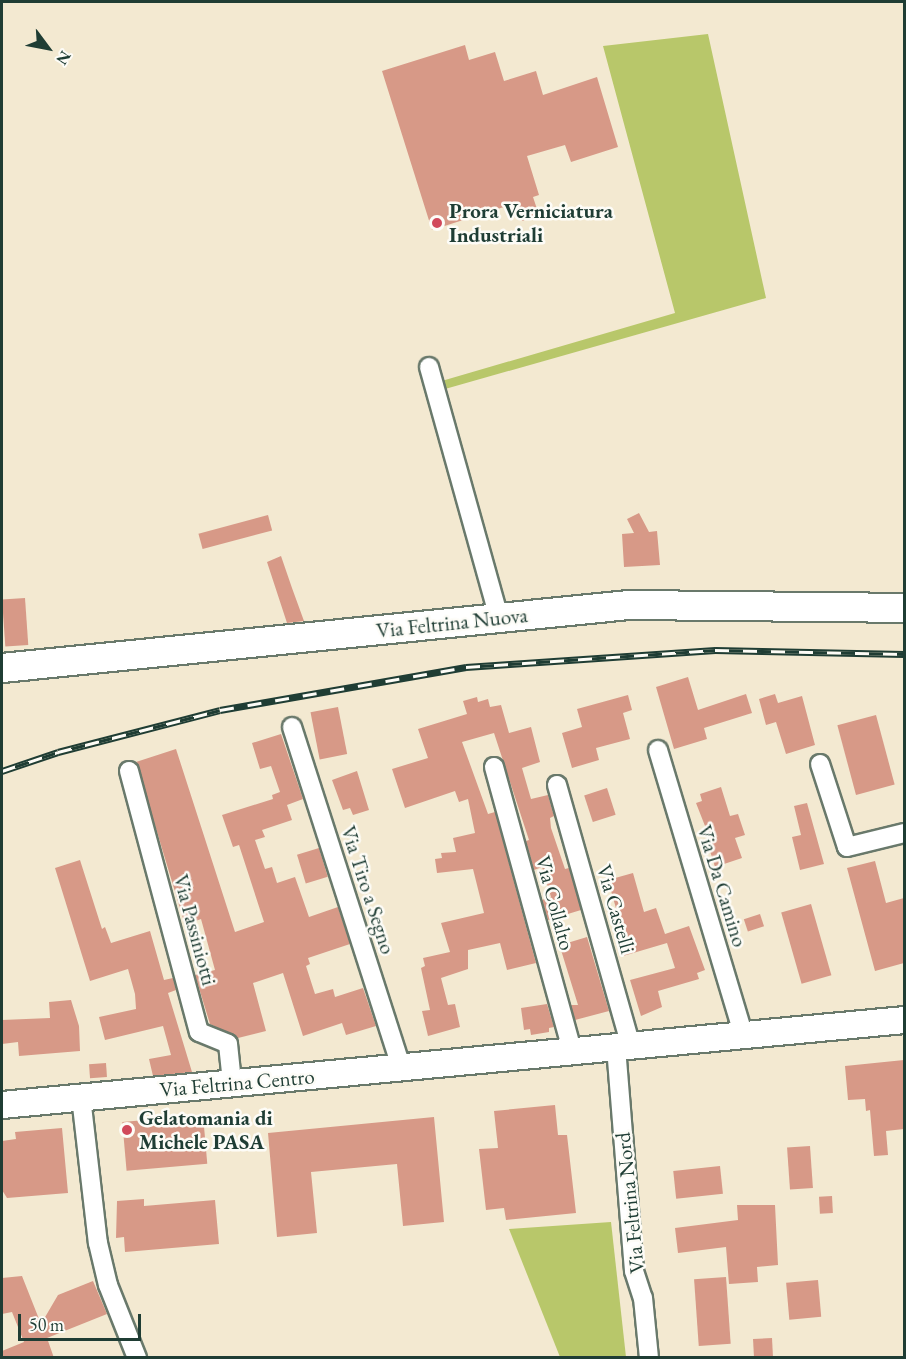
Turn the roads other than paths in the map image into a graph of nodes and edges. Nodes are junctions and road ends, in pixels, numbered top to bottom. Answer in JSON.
{"nodes":[{"id":1,"x":429,"y":367,"type":"dead end"},
{"id":2,"x":904,"y":608,"type":"edge"},
{"id":3,"x":499,"y":618,"type":"junction"},
{"id":4,"x":2,"y":668,"type":"edge"},
{"id":5,"x":292,"y":727,"type":"dead end"},
{"id":6,"x":658,"y":750,"type":"dead end"},
{"id":7,"x":820,"y":764,"type":"dead end"},
{"id":8,"x":494,"y":767,"type":"dead end"},
{"id":9,"x":129,"y":771,"type":"dead end"},
{"id":10,"x":557,"y":785,"type":"dead end"},
{"id":11,"x":904,"y":833,"type":"edge"},
{"id":12,"x":904,"y":1020,"type":"edge"},
{"id":13,"x":744,"y":1036,"type":"junction"},
{"id":14,"x":624,"y":1046,"type":"junction"},
{"id":15,"x":572,"y":1051,"type":"junction"},
{"id":16,"x":401,"y":1067,"type":"junction"},
{"id":17,"x":232,"y":1083,"type":"junction"},
{"id":18,"x":81,"y":1097,"type":"junction"},
{"id":19,"x":2,"y":1105,"type":"edge"},
{"id":20,"x":137,"y":1358,"type":"edge"},
{"id":21,"x":649,"y":1358,"type":"edge"}],
"edges":[{"from":1,"to":3,"type":"street"},
{"from":2,"to":3,"type":"main road","name":"Via Feltrina Nuova"},
{"from":3,"to":4,"type":"main road","name":"Via Feltrina Nuova"},
{"from":5,"to":16,"type":"street","name":"Via Tiro a Segno"},
{"from":6,"to":13,"type":"street","name":"Via Da Camino"},
{"from":7,"to":11,"type":"street"},
{"from":8,"to":15,"type":"street","name":"Via Collalto"},
{"from":9,"to":17,"type":"street","name":"Via Passiniotti"},
{"from":10,"to":14,"type":"street","name":"Via Castelli"},
{"from":12,"to":13,"type":"main road"},
{"from":13,"to":14,"type":"main road"},
{"from":14,"to":15,"type":"main road"},
{"from":14,"to":21,"type":"street","name":"Via Feltrina Nord"},
{"from":15,"to":16,"type":"main road"},
{"from":16,"to":17,"type":"main road","name":"Via Feltrina Centro"},
{"from":17,"to":18,"type":"main road","name":"Via Feltrina Centro"},
{"from":18,"to":19,"type":"main road","name":"Via Feltrina Centro"},
{"from":18,"to":20,"type":"street"}]}
